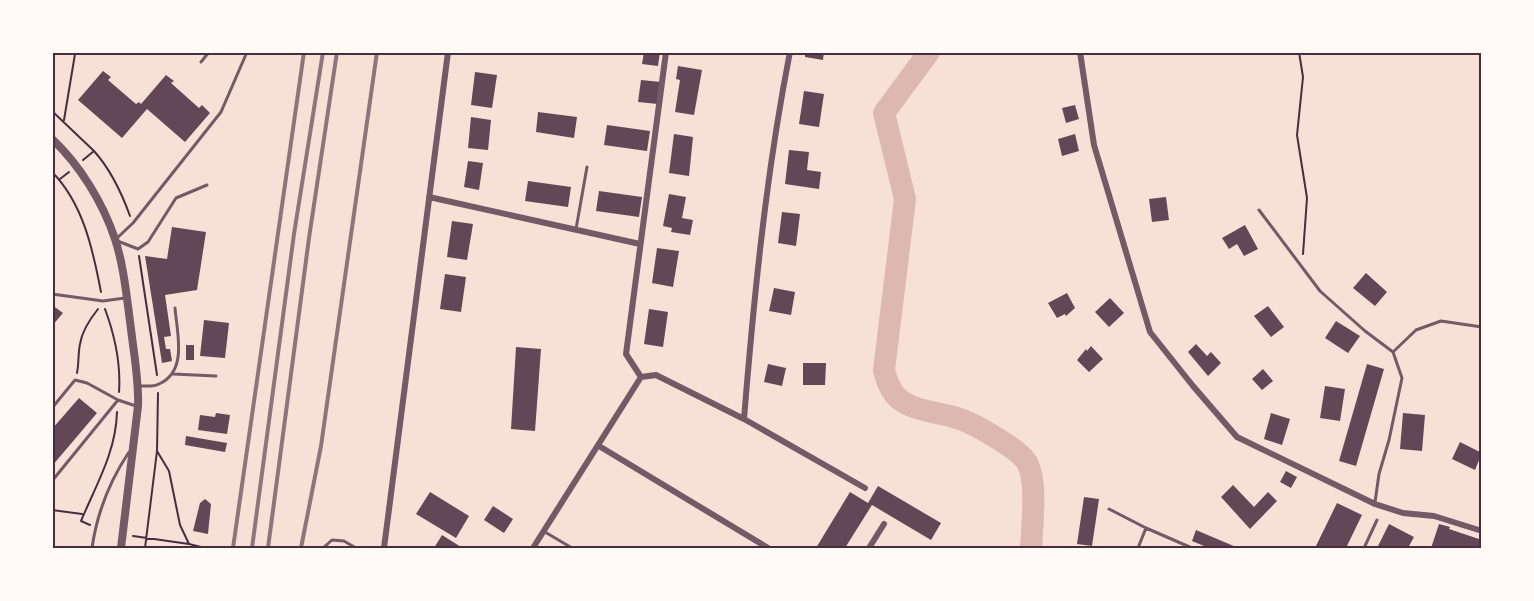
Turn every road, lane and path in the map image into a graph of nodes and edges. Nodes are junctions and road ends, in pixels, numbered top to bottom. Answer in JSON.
{"nodes":[{"id":1,"x":54,"y":52,"type":"edge"},
{"id":2,"x":74,"y":52,"type":"edge"},
{"id":3,"x":209,"y":52,"type":"edge"},
{"id":4,"x":247,"y":52,"type":"edge"},
{"id":5,"x":448,"y":52,"type":"edge"},
{"id":6,"x":666,"y":52,"type":"edge"},
{"id":7,"x":789,"y":52,"type":"edge"},
{"id":8,"x":1080,"y":52,"type":"edge"},
{"id":9,"x":1299,"y":52,"type":"edge"},
{"id":10,"x":52,"y":57,"type":"edge"},
{"id":11,"x":201,"y":62,"type":"dead end"},
{"id":12,"x":52,"y":111,"type":"edge"},
{"id":13,"x":64,"y":120,"type":"junction"},
{"id":14,"x":54,"y":144,"type":"edge"},
{"id":15,"x":76,"y":166,"type":"junction"},
{"id":16,"x":587,"y":167,"type":"dead end"},
{"id":17,"x":52,"y":172,"type":"edge"},
{"id":18,"x":60,"y":179,"type":"junction"},
{"id":19,"x":207,"y":185,"type":"dead end"},
{"id":20,"x":429,"y":197,"type":"junction"},
{"id":21,"x":1259,"y":210,"type":"dead end"},
{"id":22,"x":576,"y":230,"type":"junction"},
{"id":23,"x":115,"y":240,"type":"junction"},
{"id":24,"x":640,"y":243,"type":"junction"},
{"id":25,"x":1302,"y":266,"type":"junction"},
{"id":26,"x":52,"y":294,"type":"edge"},
{"id":27,"x":126,"y":298,"type":"junction"},
{"id":28,"x":103,"y":302,"type":"junction"},
{"id":29,"x":175,"y":308,"type":"dead end"},
{"id":30,"x":1482,"y":327,"type":"edge"},
{"id":31,"x":1393,"y":352,"type":"junction"},
{"id":32,"x":173,"y":374,"type":"junction"},
{"id":33,"x":216,"y":376,"type":"dead end"},
{"id":34,"x":641,"y":378,"type":"junction"},
{"id":35,"x":75,"y":380,"type":"junction"},
{"id":36,"x":138,"y":386,"type":"junction"},
{"id":37,"x":118,"y":400,"type":"junction"},
{"id":38,"x":138,"y":406,"type":"junction"},
{"id":39,"x":52,"y":408,"type":"edge"},
{"id":40,"x":744,"y":419,"type":"junction"},
{"id":41,"x":135,"y":443,"type":"junction"},
{"id":42,"x":599,"y":446,"type":"junction"},
{"id":43,"x":158,"y":451,"type":"dead end"},
{"id":44,"x":52,"y":481,"type":"edge"},
{"id":45,"x":866,"y":488,"type":"dead end"},
{"id":46,"x":1375,"y":504,"type":"junction"},
{"id":47,"x":1109,"y":509,"type":"dead end"},
{"id":48,"x":52,"y":510,"type":"edge"},
{"id":49,"x":84,"y":514,"type":"junction"},
{"id":50,"x":1377,"y":520,"type":"dead end"},
{"id":51,"x":884,"y":524,"type":"dead end"},
{"id":52,"x":95,"y":526,"type":"junction"},
{"id":53,"x":1146,"y":528,"type":"junction"},
{"id":54,"x":544,"y":531,"type":"junction"},
{"id":55,"x":1482,"y":531,"type":"edge"},
{"id":56,"x":123,"y":534,"type":"junction"},
{"id":57,"x":189,"y":544,"type":"junction"},
{"id":58,"x":92,"y":549,"type":"edge"},
{"id":59,"x":121,"y":549,"type":"edge"},
{"id":60,"x":205,"y":549,"type":"edge"},
{"id":61,"x":323,"y":549,"type":"edge"},
{"id":62,"x":356,"y":549,"type":"edge"},
{"id":63,"x":384,"y":549,"type":"edge"},
{"id":64,"x":533,"y":549,"type":"edge"},
{"id":65,"x":572,"y":549,"type":"edge"},
{"id":66,"x":768,"y":549,"type":"edge"},
{"id":67,"x":869,"y":549,"type":"edge"},
{"id":68,"x":1138,"y":549,"type":"edge"},
{"id":69,"x":1192,"y":549,"type":"edge"},
{"id":70,"x":1364,"y":549,"type":"edge"}],
"edges":[{"from":1,"to":10,"type":"lane"},
{"from":2,"to":13,"type":"path"},
{"from":3,"to":11,"type":"lane"},
{"from":4,"to":23,"type":"lane"},
{"from":5,"to":20,"type":"street"},
{"from":6,"to":24,"type":"street"},
{"from":7,"to":40,"type":"street"},
{"from":8,"to":46,"type":"street"},
{"from":9,"to":25,"type":"path"},
{"from":12,"to":13,"type":"path"},
{"from":13,"to":15,"type":"path"},
{"from":14,"to":15,"type":"street"},
{"from":15,"to":18,"type":"path"},
{"from":15,"to":23,"type":"street"},
{"from":16,"to":22,"type":"lane"},
{"from":17,"to":18,"type":"path"},
{"from":18,"to":28,"type":"path"},
{"from":19,"to":23,"type":"lane"},
{"from":20,"to":22,"type":"street"},
{"from":20,"to":63,"type":"street"},
{"from":21,"to":25,"type":"lane"},
{"from":22,"to":24,"type":"street"},
{"from":23,"to":27,"type":"street"},
{"from":24,"to":34,"type":"street"},
{"from":25,"to":31,"type":"lane"},
{"from":26,"to":28,"type":"lane"},
{"from":27,"to":28,"type":"lane"},
{"from":27,"to":36,"type":"street"},
{"from":28,"to":35,"type":"path"},
{"from":28,"to":37,"type":"path"},
{"from":29,"to":32,"type":"lane"},
{"from":30,"to":31,"type":"lane"},
{"from":31,"to":46,"type":"lane"},
{"from":32,"to":33,"type":"lane"},
{"from":32,"to":36,"type":"lane"},
{"from":34,"to":40,"type":"street"},
{"from":34,"to":42,"type":"street"},
{"from":35,"to":37,"type":"lane"},
{"from":35,"to":39,"type":"lane"},
{"from":36,"to":38,"type":"street"},
{"from":37,"to":38,"type":"lane"},
{"from":37,"to":44,"type":"lane"},
{"from":37,"to":49,"type":"path"},
{"from":38,"to":41,"type":"street"},
{"from":40,"to":45,"type":"street"},
{"from":41,"to":52,"type":"lane"},
{"from":41,"to":56,"type":"street"},
{"from":42,"to":54,"type":"street"},
{"from":42,"to":66,"type":"street"},
{"from":43,"to":57,"type":"path"},
{"from":46,"to":55,"type":"street"},
{"from":47,"to":53,"type":"lane"},
{"from":48,"to":49,"type":"path"},
{"from":49,"to":52,"type":"path"},
{"from":50,"to":70,"type":"lane"},
{"from":51,"to":67,"type":"street"},
{"from":52,"to":58,"type":"lane"},
{"from":53,"to":68,"type":"lane"},
{"from":53,"to":69,"type":"lane"},
{"from":54,"to":64,"type":"street"},
{"from":54,"to":65,"type":"lane"},
{"from":56,"to":57,"type":"path"},
{"from":56,"to":59,"type":"street"},
{"from":57,"to":60,"type":"path"},
{"from":61,"to":62,"type":"lane"}]}
